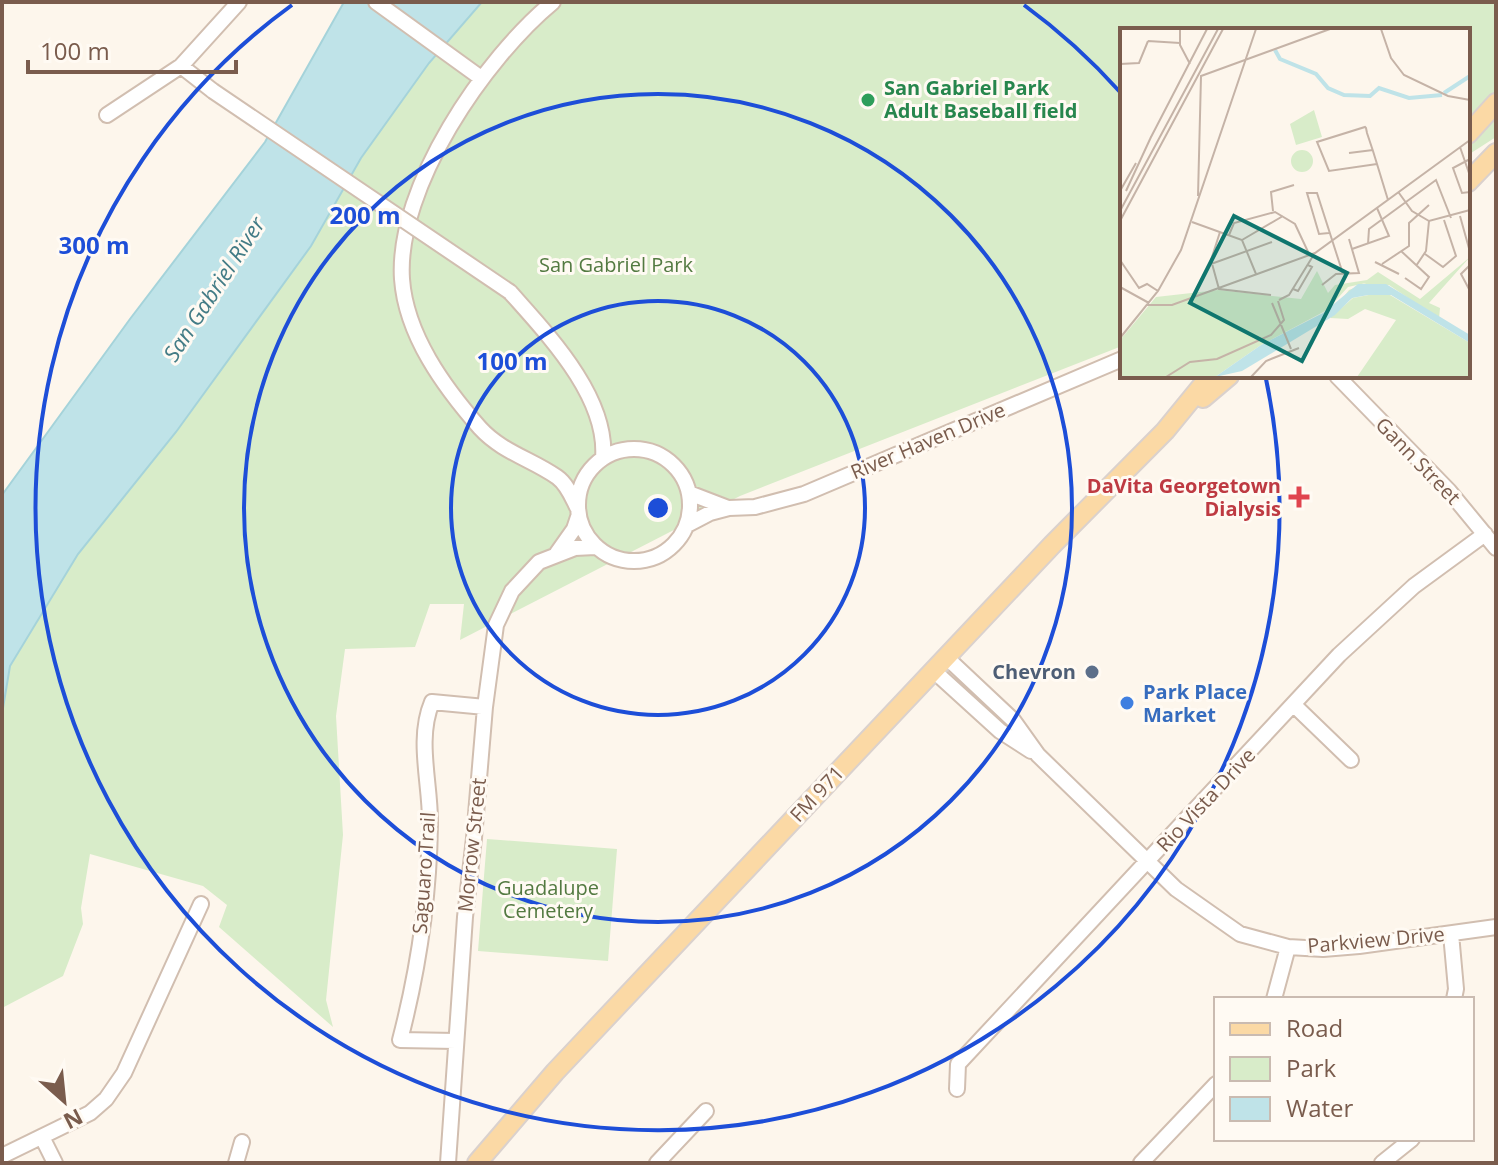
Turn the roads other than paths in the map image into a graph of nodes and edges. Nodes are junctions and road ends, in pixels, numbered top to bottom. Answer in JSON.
{"nodes":[{"id":1,"x":239,"y":2,"type":"edge"},
{"id":2,"x":376,"y":2,"type":"edge"},
{"id":3,"x":553,"y":2,"type":"edge"},
{"id":4,"x":181,"y":66,"type":"junction"},
{"id":5,"x":481,"y":78,"type":"junction"},
{"id":6,"x":1496,"y":103,"type":"edge"},
{"id":7,"x":107,"y":115,"type":"dead end"},
{"id":8,"x":1470,"y":132,"type":"edge"},
{"id":9,"x":1496,"y":153,"type":"edge"},
{"id":10,"x":1470,"y":180,"type":"edge"},
{"id":11,"x":1120,"y":360,"type":"edge"},
{"id":12,"x":1208,"y":378,"type":"edge"},
{"id":13,"x":1227,"y":378,"type":"edge"},
{"id":14,"x":1339,"y":378,"type":"edge"},
{"id":15,"x":603,"y":430,"type":"junction"},
{"id":16,"x":1165,"y":431,"type":"junction"},
{"id":17,"x":630,"y":449,"type":"junction"},
{"id":18,"x":603,"y":458,"type":"junction"},
{"id":19,"x":588,"y":472,"type":"junction"},
{"id":20,"x":559,"y":478,"type":"junction"},
{"id":21,"x":689,"y":493,"type":"junction"},
{"id":22,"x":729,"y":508,"type":"junction"},
{"id":23,"x":578,"y":512,"type":"junction"},
{"id":24,"x":687,"y":525,"type":"junction"},
{"id":25,"x":1485,"y":534,"type":"junction"},
{"id":26,"x":595,"y":547,"type":"junction"},
{"id":27,"x":1496,"y":548,"type":"edge"},
{"id":28,"x":557,"y":553,"type":"junction"},
{"id":29,"x":940,"y":664,"type":"junction"},
{"id":30,"x":1294,"y":705,"type":"junction"},
{"id":31,"x":485,"y":707,"type":"junction"},
{"id":32,"x":1351,"y":760,"type":"dead end"},
{"id":33,"x":1148,"y":862,"type":"junction"},
{"id":34,"x":201,"y":904,"type":"dead end"},
{"id":35,"x":1496,"y":927,"type":"edge"},
{"id":36,"x":1451,"y":934,"type":"junction"},
{"id":37,"x":1288,"y":947,"type":"junction"},
{"id":38,"x":1457,"y":996,"type":"edge"},
{"id":39,"x":1275,"y":997,"type":"edge"},
{"id":40,"x":456,"y":1041,"type":"junction"},
{"id":41,"x":1214,"y":1086,"type":"edge"},
{"id":42,"x":957,"y":1089,"type":"dead end"},
{"id":43,"x":706,"y":1111,"type":"dead end"},
{"id":44,"x":42,"y":1137,"type":"junction"},
{"id":45,"x":1393,"y":1141,"type":"edge"},
{"id":46,"x":1409,"y":1141,"type":"edge"},
{"id":47,"x":242,"y":1142,"type":"dead end"},
{"id":48,"x":2,"y":1156,"type":"edge"},
{"id":49,"x":486,"y":1159,"type":"edge"},
{"id":50,"x":55,"y":1163,"type":"edge"},
{"id":51,"x":236,"y":1163,"type":"edge"},
{"id":52,"x":448,"y":1163,"type":"edge"},
{"id":53,"x":657,"y":1163,"type":"edge"},
{"id":54,"x":1141,"y":1163,"type":"edge"},
{"id":55,"x":1380,"y":1163,"type":"edge"}],
"edges":[{"from":1,"to":4,"type":"street"},
{"from":2,"to":5,"type":"street"},
{"from":3,"to":5,"type":"street"},
{"from":4,"to":7,"type":"street"},
{"from":4,"to":15,"type":"street","bridge":true},
{"from":5,"to":20,"type":"street"},
{"from":6,"to":8,"type":"main road"},
{"from":9,"to":10,"type":"main road"},
{"from":11,"to":22,"type":"street","name":"River Haven Drive"},
{"from":12,"to":16,"type":"main road","name":"FM 971","number":"FM 971"},
{"from":13,"to":16,"type":"main road","name":"FM 971","number":"FM 971"},
{"from":14,"to":25,"type":"street","name":"Gann Street"},
{"from":15,"to":17,"type":"street"},
{"from":15,"to":18,"type":"street"},
{"from":16,"to":29,"type":"main road","name":"FM 971","number":"FM 971"},
{"from":17,"to":18,"type":"street"},
{"from":17,"to":21,"type":"street"},
{"from":18,"to":19,"type":"street"},
{"from":19,"to":20,"type":"street"},
{"from":19,"to":23,"type":"street"},
{"from":20,"to":23,"type":"street"},
{"from":21,"to":22,"type":"street","name":"River Haven Drive"},
{"from":21,"to":24,"type":"street"},
{"from":22,"to":24,"type":"street","name":"River Haven Drive"},
{"from":23,"to":26,"type":"street"},
{"from":23,"to":28,"type":"street","name":"Morrow Street"},
{"from":24,"to":26,"type":"street"},
{"from":25,"to":27,"type":"street","name":"Gann Street"},
{"from":25,"to":30,"type":"street","name":"Rio Vista Drive"},
{"from":26,"to":28,"type":"street","name":"Morrow Street"},
{"from":28,"to":31,"type":"street","name":"Morrow Street"},
{"from":29,"to":33,"type":"street","name":"Parkview Drive"},
{"from":29,"to":49,"type":"main road","name":"FM 971","number":"FM 971"},
{"from":30,"to":32,"type":"street"},
{"from":30,"to":33,"type":"street","name":"Rio Vista Drive"},
{"from":31,"to":40,"type":"street","name":"Morrow Street"},
{"from":31,"to":40,"type":"street","name":"Saguaro Trail"},
{"from":33,"to":37,"type":"street","name":"Parkview Drive"},
{"from":33,"to":42,"type":"street","name":"Rio Vista Drive"},
{"from":34,"to":44,"type":"street"},
{"from":35,"to":36,"type":"street","name":"Parkview Drive"},
{"from":36,"to":37,"type":"street","name":"Parkview Drive"},
{"from":36,"to":38,"type":"street"},
{"from":37,"to":39,"type":"street"},
{"from":40,"to":52,"type":"street","name":"Morrow Street"},
{"from":41,"to":54,"type":"street"},
{"from":43,"to":53,"type":"street"},
{"from":44,"to":48,"type":"street"},
{"from":44,"to":50,"type":"street"},
{"from":45,"to":55,"type":"street"},
{"from":46,"to":55,"type":"street"},
{"from":47,"to":51,"type":"street"}]}
